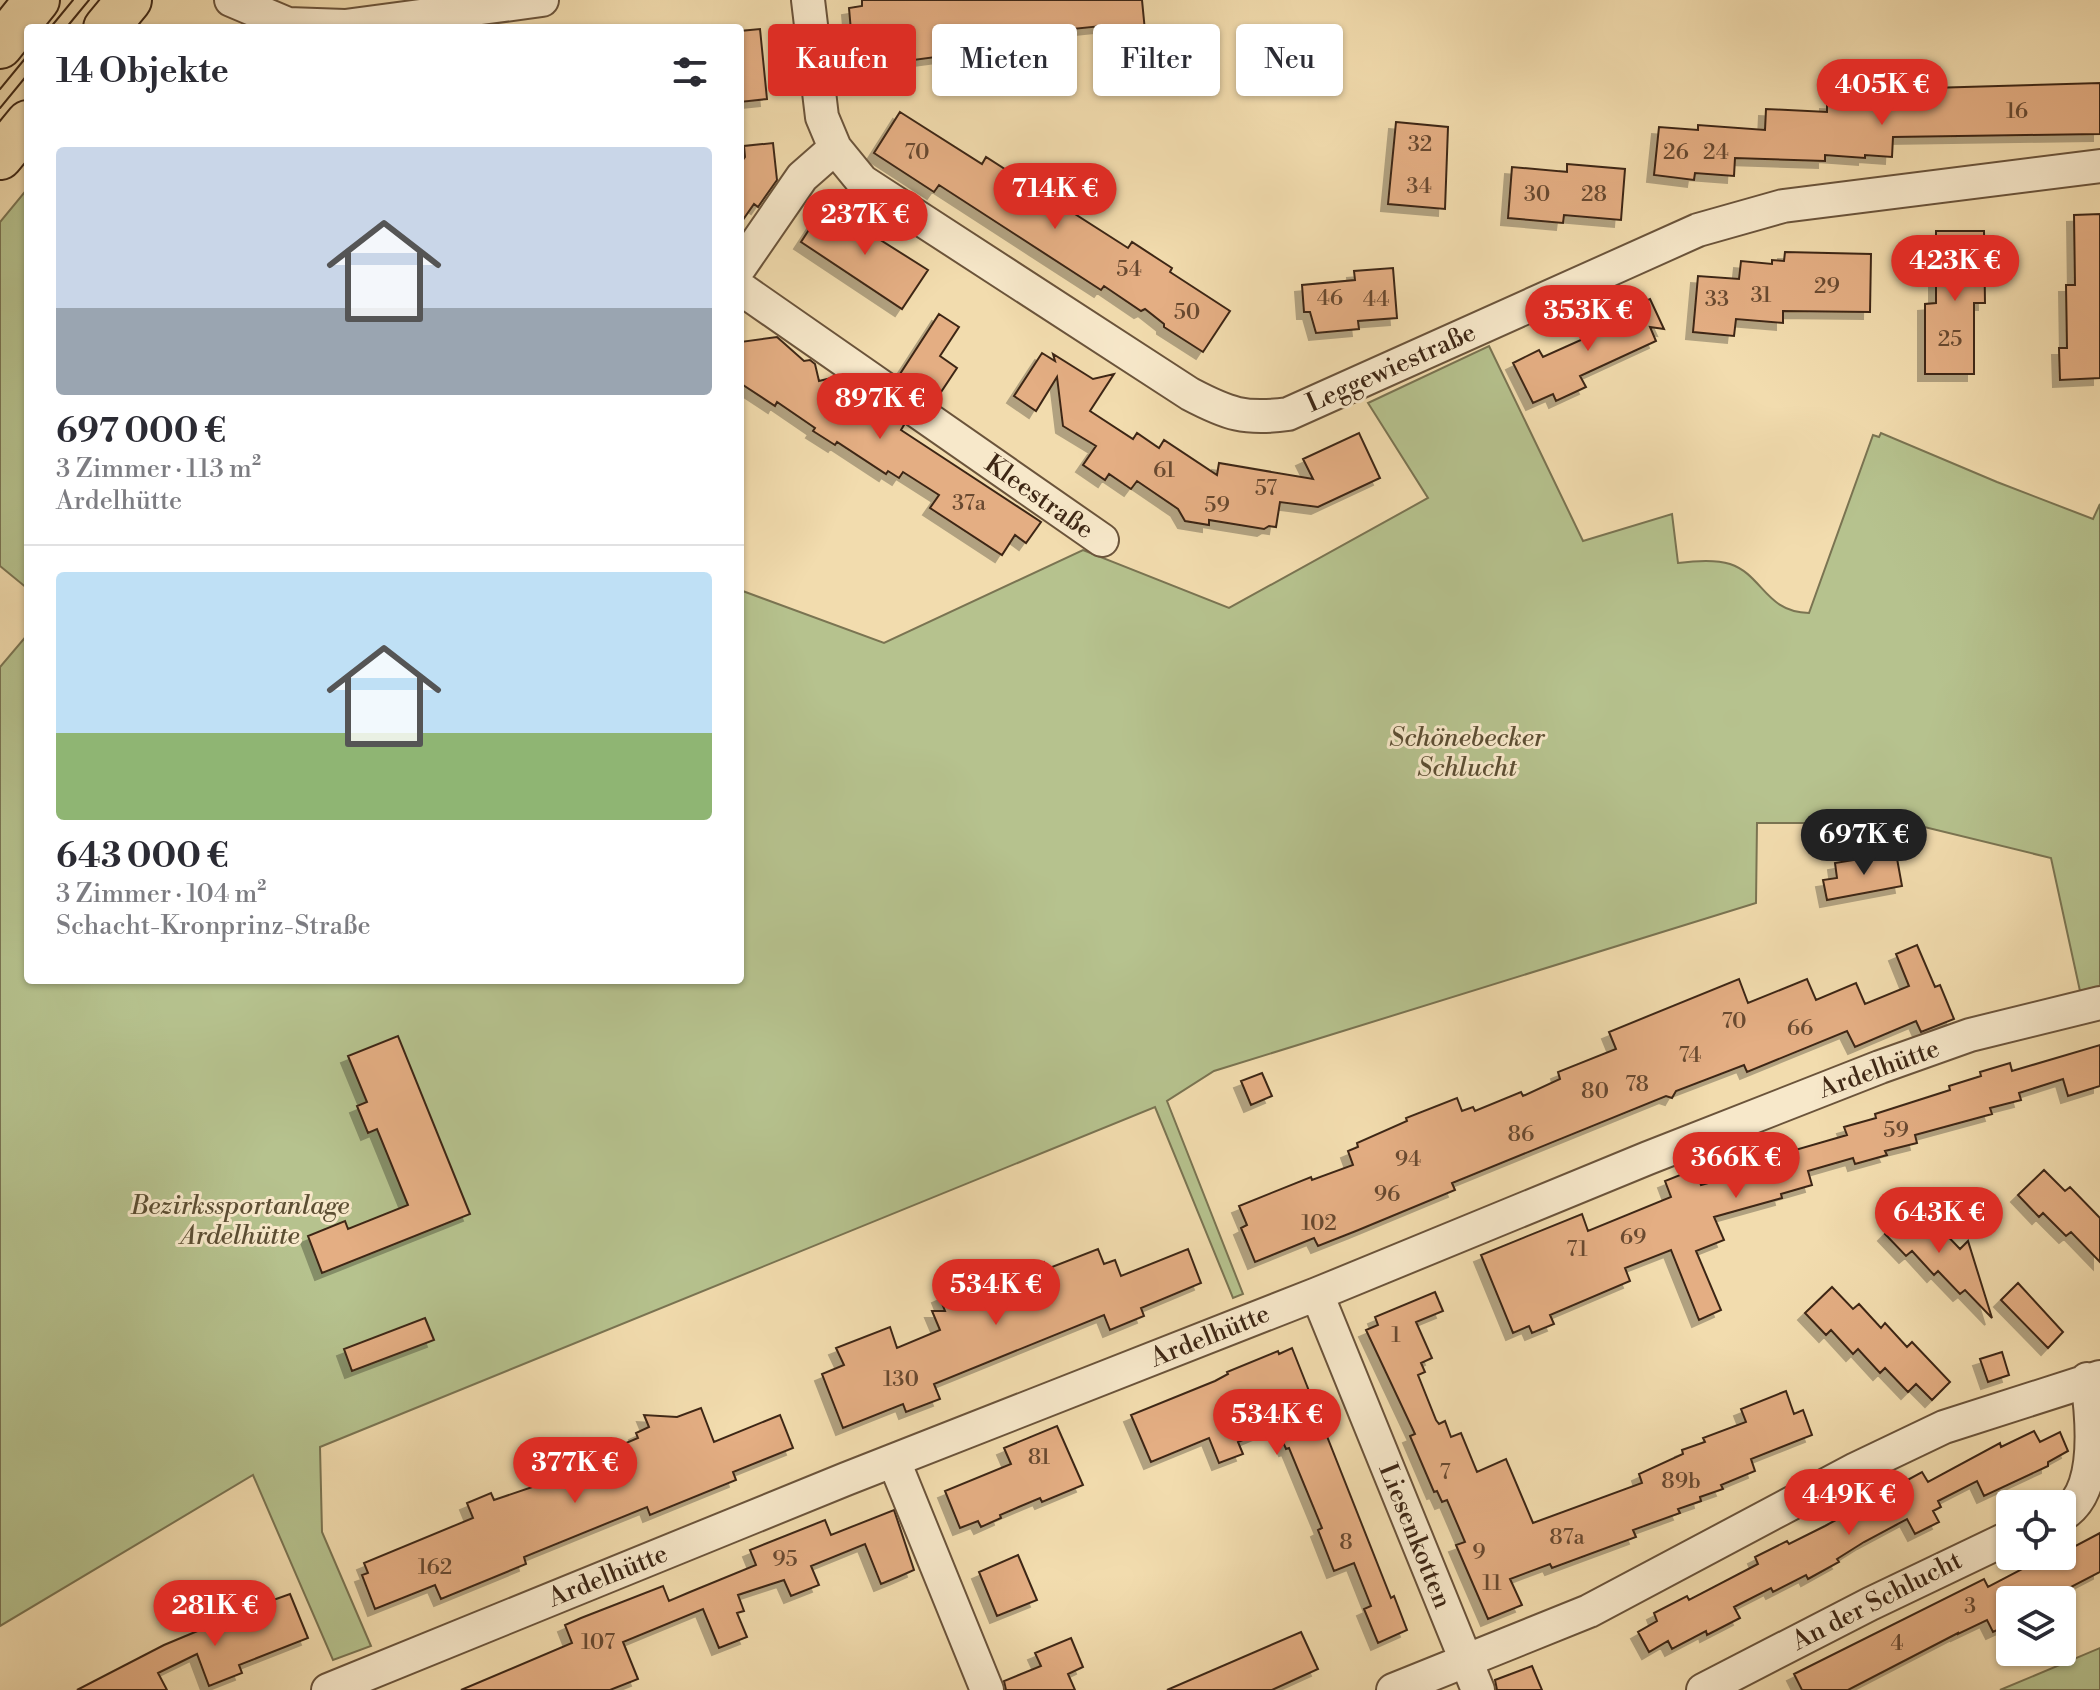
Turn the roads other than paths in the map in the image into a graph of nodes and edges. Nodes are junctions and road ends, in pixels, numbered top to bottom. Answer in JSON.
{"nodes":[{"id":1,"x":37,"y":0,"type":"edge"},
{"id":2,"x":129,"y":0,"type":"edge"},
{"id":3,"x":231,"y":0,"type":"edge"},
{"id":4,"x":542,"y":0,"type":"edge"},
{"id":5,"x":808,"y":0,"type":"edge"},
{"id":6,"x":109,"y":24,"type":"edge"},
{"id":7,"x":288,"y":24,"type":"edge"},
{"id":8,"x":360,"y":24,"type":"edge"},
{"id":9,"x":0,"y":46,"type":"edge"},
{"id":10,"x":24,"y":128,"type":"edge"},
{"id":11,"x":835,"y":148,"type":"junction"},
{"id":12,"x":0,"y":157,"type":"edge"},
{"id":13,"x":2100,"y":166,"type":"edge"},
{"id":14,"x":744,"y":261,"type":"edge"},
{"id":15,"x":744,"y":291,"type":"edge"},
{"id":16,"x":1102,"y":540,"type":"dead end"},
{"id":17,"x":2100,"y":1003,"type":"edge"},
{"id":18,"x":1317,"y":1294,"type":"junction"},
{"id":19,"x":2094,"y":1378,"type":"edge"},
{"id":20,"x":894,"y":1461,"type":"junction"},
{"id":21,"x":2076,"y":1506,"type":"edge"},
{"id":22,"x":1996,"y":1544,"type":"edge"},
{"id":23,"x":1466,"y":1660,"type":"junction"},
{"id":24,"x":369,"y":1682,"type":"edge"},
{"id":25,"x":328,"y":1690,"type":"edge"},
{"id":26,"x":987,"y":1690,"type":"edge"},
{"id":27,"x":1393,"y":1690,"type":"edge"},
{"id":28,"x":1478,"y":1690,"type":"edge"},
{"id":29,"x":1703,"y":1690,"type":"edge"}],
"edges":[{"from":1,"to":9,"type":"main road"},
{"from":2,"to":6,"type":"main road"},
{"from":3,"to":7,"type":"street"},
{"from":4,"to":8,"type":"street"},
{"from":5,"to":11,"type":"street"},
{"from":10,"to":12,"type":"main road"},
{"from":11,"to":13,"type":"street","name":"Leggewiestraße"},
{"from":11,"to":14,"type":"street"},
{"from":15,"to":16,"type":"street","name":"Kleestraße"},
{"from":17,"to":18,"type":"street","name":"Ardelhütte"},
{"from":18,"to":20,"type":"street","name":"Ardelhütte"},
{"from":18,"to":23,"type":"street","name":"Liesenkotten"},
{"from":19,"to":21,"type":"street"},
{"from":19,"to":23,"type":"street"},
{"from":20,"to":24,"type":"street","name":"Ardelhütte"},
{"from":20,"to":26,"type":"street"},
{"from":22,"to":29,"type":"street","name":"An der Schlucht"},
{"from":23,"to":27,"type":"street"},
{"from":23,"to":28,"type":"street","name":"Liesenkotten"},
{"from":24,"to":25,"type":"street","name":"Ardelhütte"}]}
